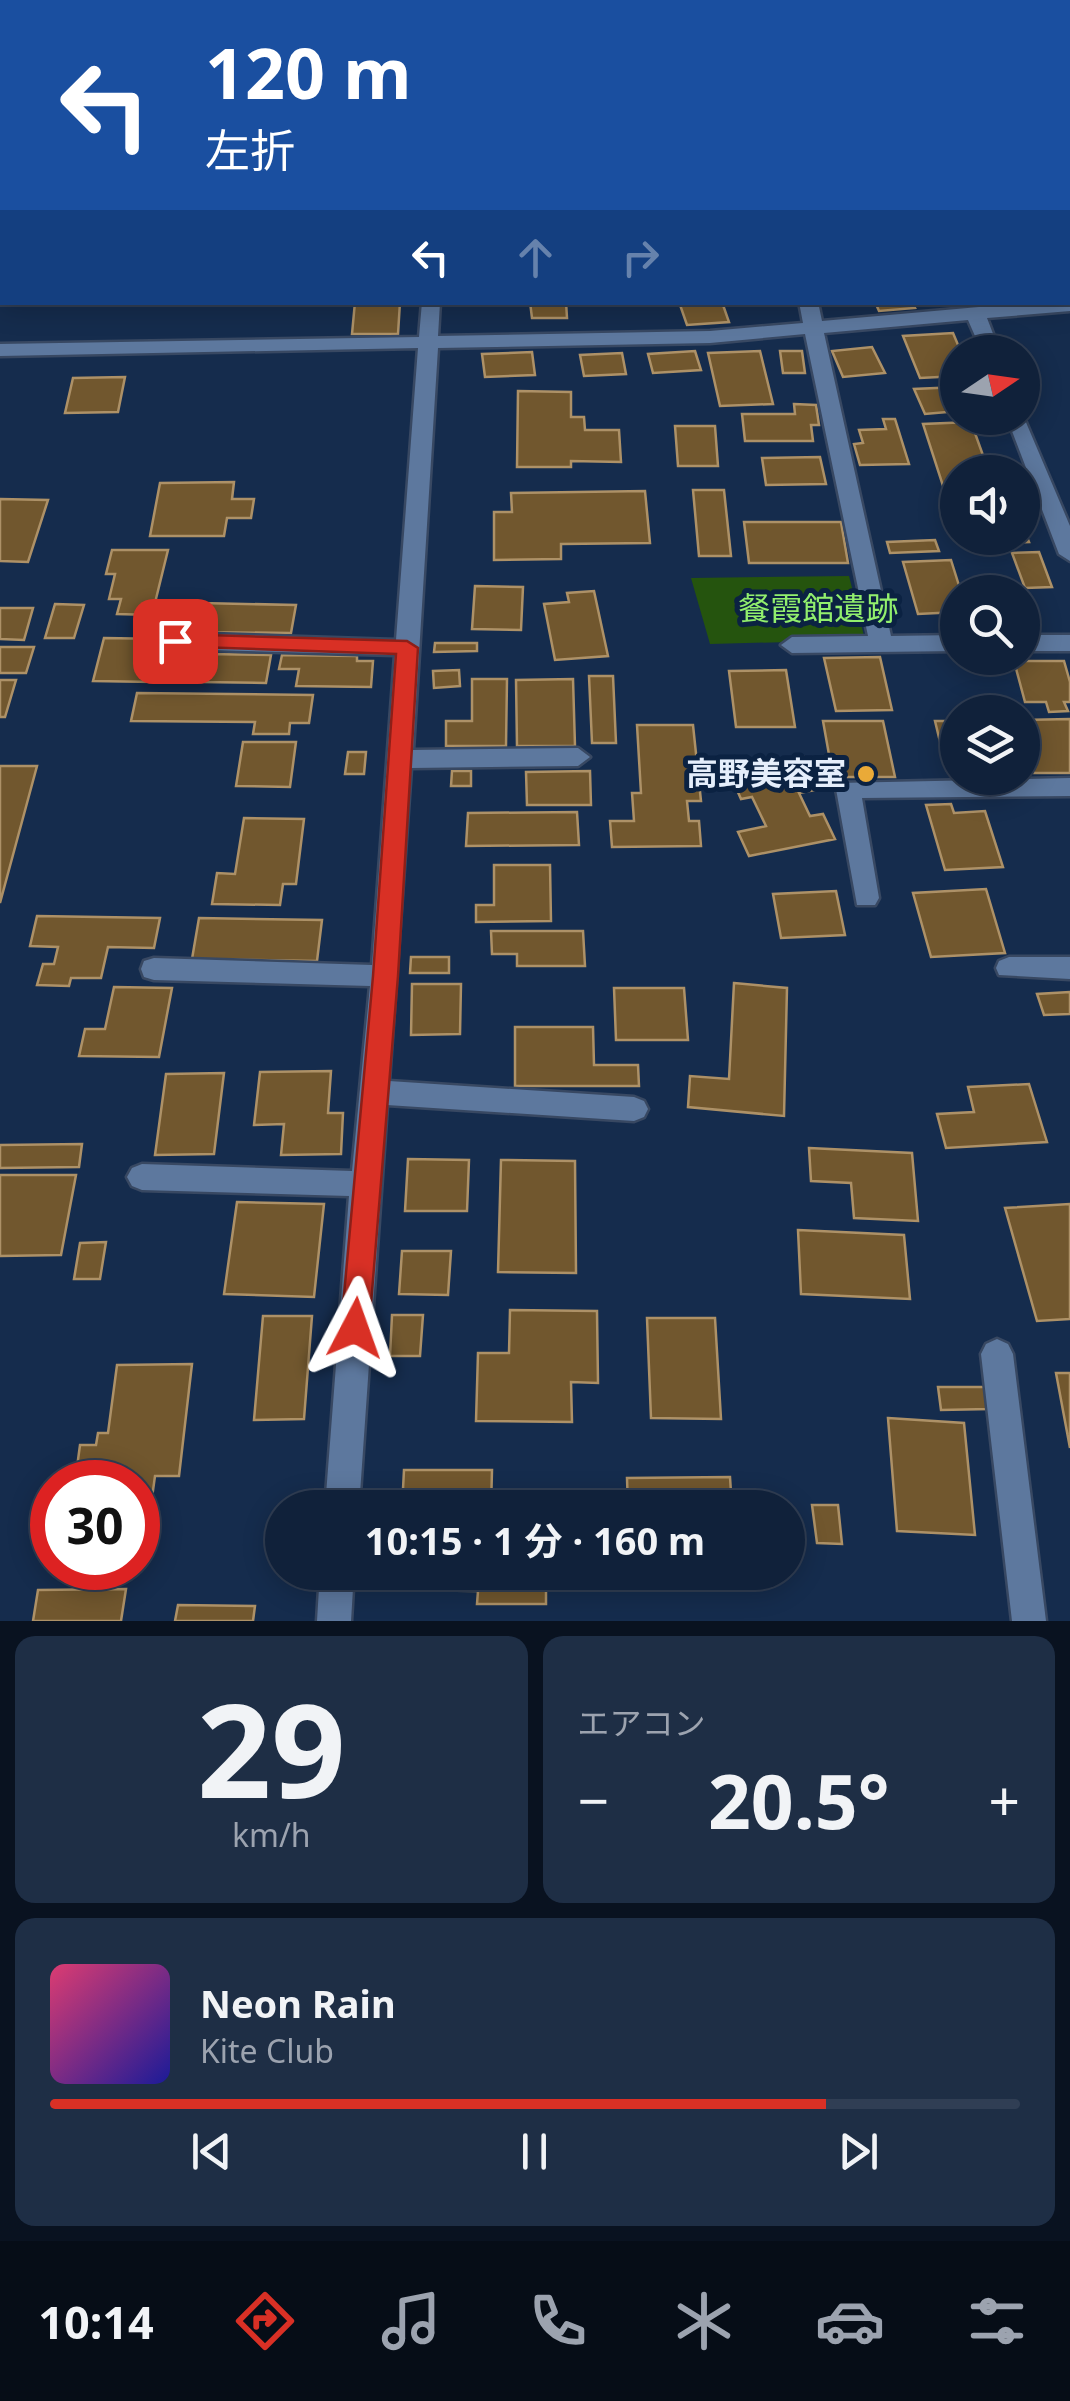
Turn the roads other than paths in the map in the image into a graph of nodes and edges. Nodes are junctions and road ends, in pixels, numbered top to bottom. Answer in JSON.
{"nodes":[{"id":1,"x":431,"y":305,"type":"edge"},
{"id":2,"x":809,"y":305,"type":"edge"},
{"id":3,"x":1070,"y":305,"type":"edge"},
{"id":4,"x":976,"y":313,"type":"junction"},
{"id":5,"x":816,"y":329,"type":"junction"},
{"id":6,"x":984,"y":335,"type":"edge"},
{"id":7,"x":428,"y":342,"type":"junction"},
{"id":8,"x":0,"y":350,"type":"edge"},
{"id":9,"x":1023,"y":435,"type":"edge"},
{"id":10,"x":1070,"y":554,"type":"edge"},
{"id":11,"x":175,"y":641,"type":"dead end"},
{"id":12,"x":881,"y":643,"type":"junction"},
{"id":13,"x":940,"y":643,"type":"edge"},
{"id":14,"x":1040,"y":643,"type":"edge"},
{"id":15,"x":1070,"y":643,"type":"edge"},
{"id":16,"x":792,"y":645,"type":"dead end"},
{"id":17,"x":407,"y":648,"type":"junction"},
{"id":18,"x":578,"y":757,"type":"dead end"},
{"id":19,"x":400,"y":759,"type":"junction"},
{"id":20,"x":1070,"y":788,"type":"edge"},
{"id":21,"x":866,"y":898,"type":"dead end"},
{"id":22,"x":1008,"y":968,"type":"dead end"},
{"id":23,"x":1070,"y":968,"type":"edge"},
{"id":24,"x":154,"y":970,"type":"dead end"},
{"id":25,"x":385,"y":976,"type":"junction"},
{"id":26,"x":374,"y":1092,"type":"junction"},
{"id":27,"x":634,"y":1109,"type":"dead end"},
{"id":28,"x":142,"y":1178,"type":"dead end"},
{"id":29,"x":365,"y":1184,"type":"junction"},
{"id":30,"x":997,"y":1354,"type":"dead end"},
{"id":31,"x":343,"y":1490,"type":"edge"},
{"id":32,"x":337,"y":1590,"type":"edge"},
{"id":33,"x":334,"y":1621,"type":"edge"},
{"id":34,"x":1030,"y":1621,"type":"edge"}],
"edges":[{"from":1,"to":7,"type":"street"},
{"from":2,"to":5,"type":"street"},
{"from":3,"to":4,"type":"street"},
{"from":4,"to":5,"type":"street"},
{"from":4,"to":6,"type":"street"},
{"from":5,"to":7,"type":"street"},
{"from":5,"to":12,"type":"street"},
{"from":7,"to":8,"type":"street"},
{"from":7,"to":17,"type":"street"},
{"from":9,"to":10,"type":"street"},
{"from":11,"to":17,"type":"street"},
{"from":12,"to":13,"type":"street"},
{"from":12,"to":16,"type":"street"},
{"from":14,"to":15,"type":"street"},
{"from":17,"to":19,"type":"street"},
{"from":18,"to":19,"type":"street"},
{"from":19,"to":25,"type":"street"},
{"from":20,"to":21,"type":"street"},
{"from":22,"to":23,"type":"street"},
{"from":24,"to":25,"type":"street"},
{"from":25,"to":26,"type":"street"},
{"from":26,"to":27,"type":"street"},
{"from":26,"to":29,"type":"street"},
{"from":28,"to":29,"type":"street"},
{"from":29,"to":31,"type":"street"},
{"from":30,"to":34,"type":"street"},
{"from":32,"to":33,"type":"street"}]}
